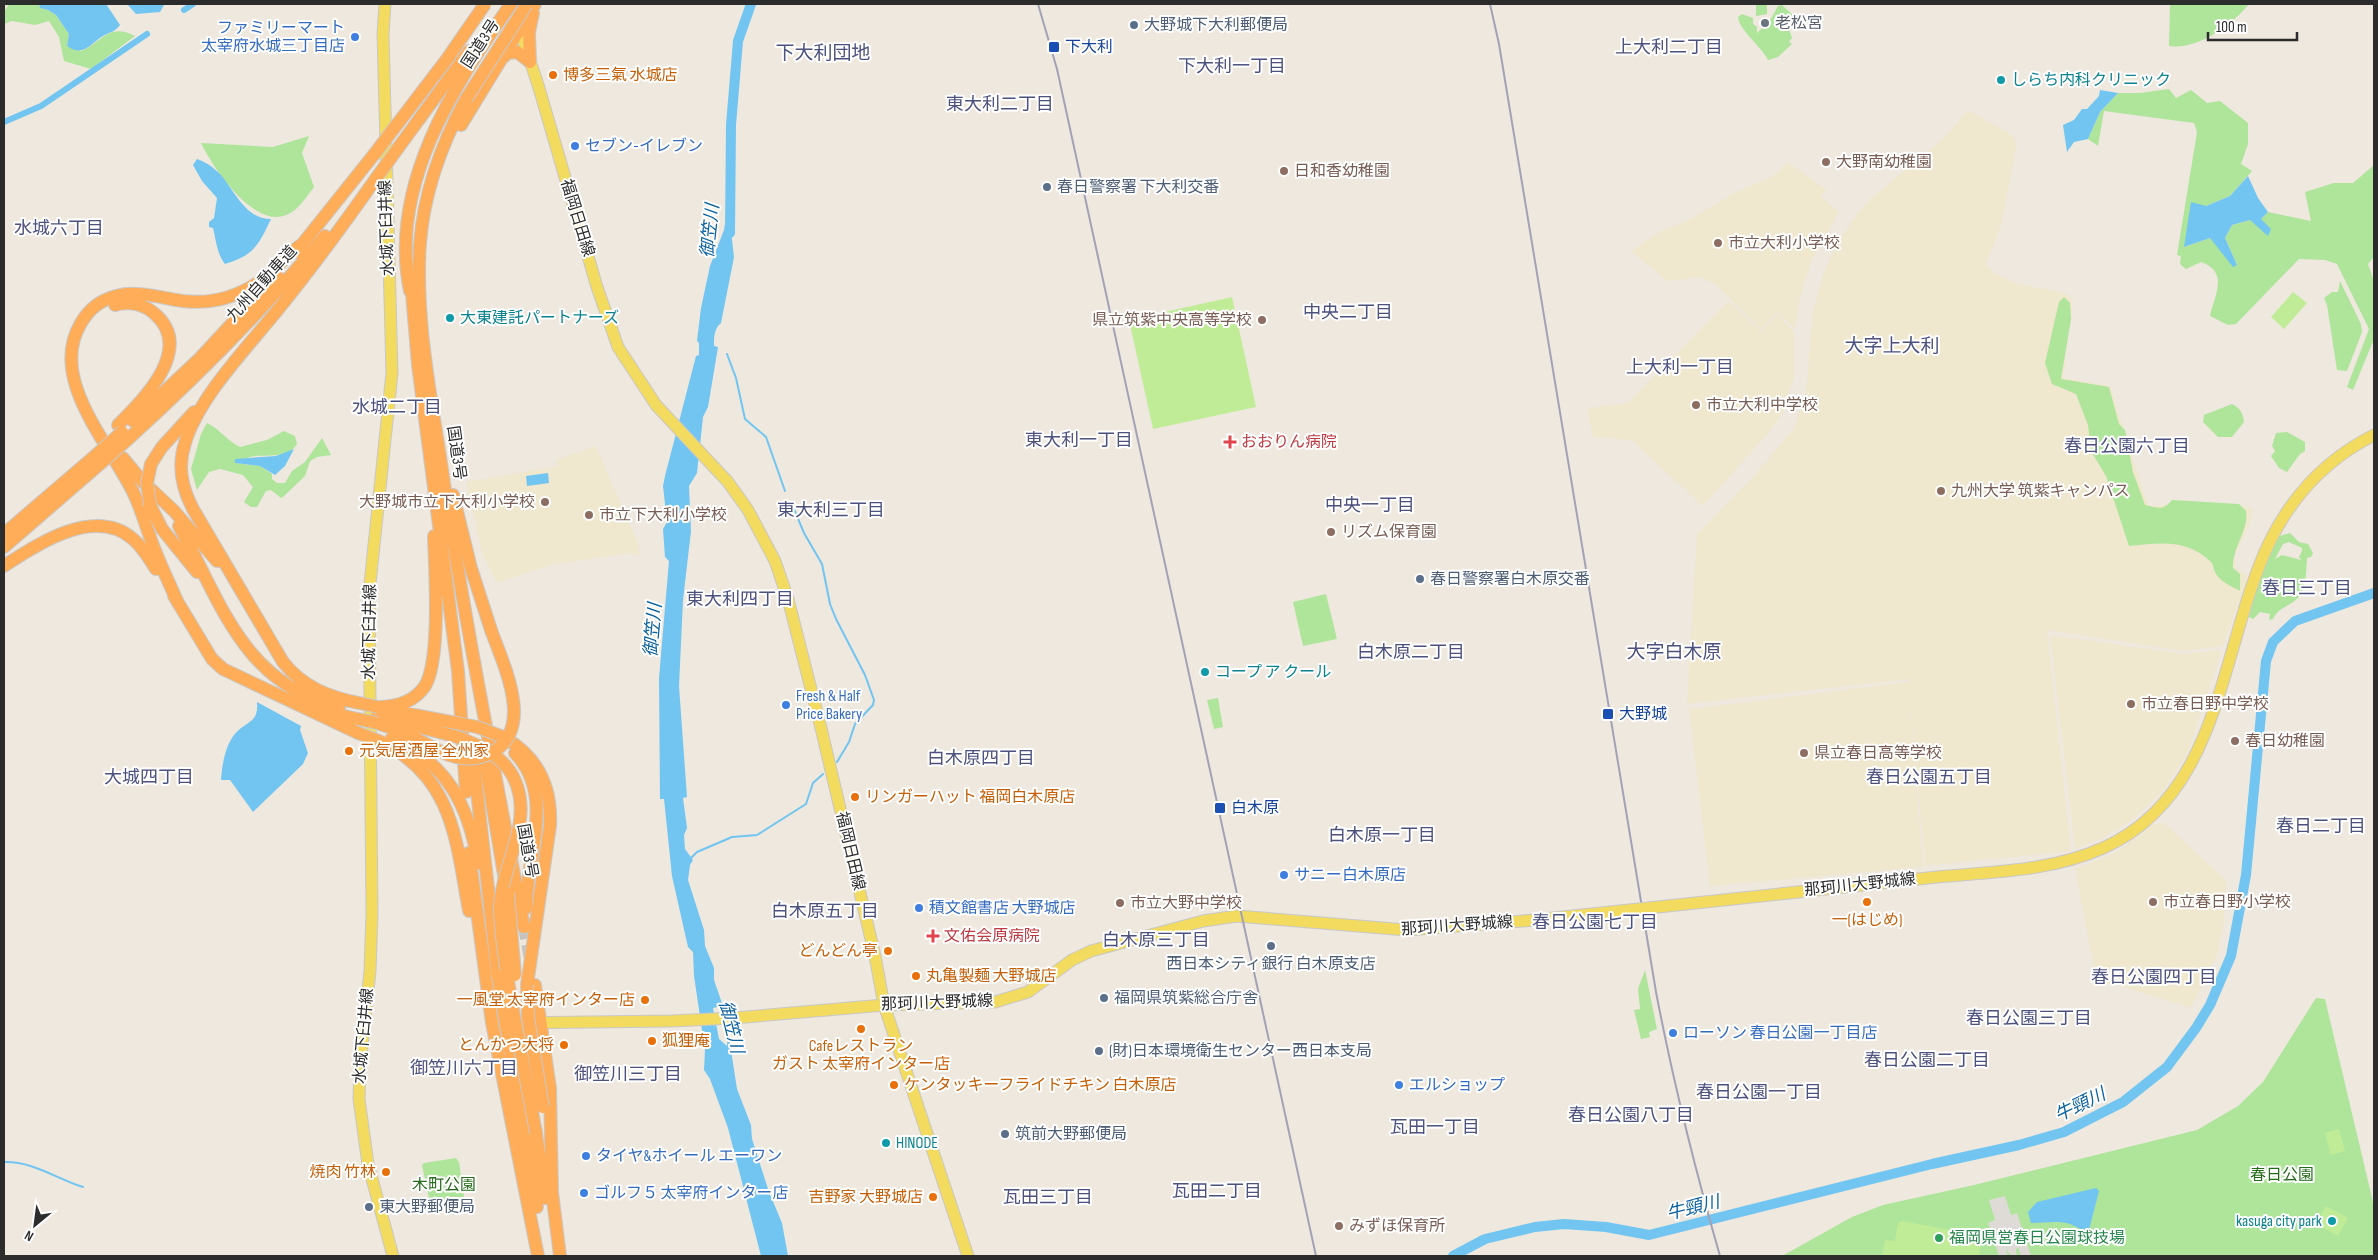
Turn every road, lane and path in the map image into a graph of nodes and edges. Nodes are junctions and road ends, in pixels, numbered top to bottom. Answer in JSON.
{"nodes":[{"id":1,"x":385,"y":4,"type":"edge"},
{"id":2,"x":485,"y":4,"type":"edge"},
{"id":3,"x":502,"y":4,"type":"edge"},
{"id":4,"x":512,"y":4,"type":"edge"},
{"id":5,"x":518,"y":4,"type":"edge"},
{"id":6,"x":527,"y":4,"type":"edge"},
{"id":7,"x":536,"y":4,"type":"edge"},
{"id":8,"x":519,"y":28,"type":"junction"},
{"id":9,"x":530,"y":62,"type":"junction"},
{"id":10,"x":496,"y":65,"type":"junction"},
{"id":11,"x":462,"y":98,"type":"junction"},
{"id":12,"x":376,"y":175,"type":"junction"},
{"id":13,"x":301,"y":246,"type":"junction"},
{"id":14,"x":415,"y":295,"type":"junction"},
{"id":15,"x":215,"y":388,"type":"junction"},
{"id":16,"x":429,"y":416,"type":"junction"},
{"id":17,"x":123,"y":432,"type":"junction"},
{"id":18,"x":2374,"y":435,"type":"edge"},
{"id":19,"x":97,"y":456,"type":"junction"},
{"id":20,"x":152,"y":499,"type":"junction"},
{"id":21,"x":4,"y":533,"type":"edge"},
{"id":22,"x":4,"y":548,"type":"edge"},
{"id":23,"x":4,"y":566,"type":"edge"},
{"id":24,"x":229,"y":573,"type":"junction"},
{"id":25,"x":463,"y":596,"type":"junction"},
{"id":26,"x":450,"y":598,"type":"junction"},
{"id":27,"x":178,"y":603,"type":"junction"},
{"id":28,"x":358,"y":719,"type":"junction"},
{"id":29,"x":378,"y":724,"type":"junction"},
{"id":30,"x":500,"y":738,"type":"junction"},
{"id":31,"x":466,"y":792,"type":"dead end"},
{"id":32,"x":477,"y":853,"type":"junction"},
{"id":33,"x":531,"y":985,"type":"junction"},
{"id":34,"x":489,"y":999,"type":"junction"},
{"id":35,"x":884,"y":1005,"type":"junction"},
{"id":36,"x":492,"y":1022,"type":"junction"},
{"id":37,"x":542,"y":1023,"type":"junction"},
{"id":38,"x":536,"y":1133,"type":"junction"},
{"id":39,"x":552,"y":1192,"type":"junction"},
{"id":40,"x":393,"y":1256,"type":"edge"},
{"id":41,"x":538,"y":1256,"type":"edge"},
{"id":42,"x":545,"y":1256,"type":"edge"},
{"id":43,"x":554,"y":1256,"type":"edge"},
{"id":44,"x":560,"y":1256,"type":"edge"},
{"id":45,"x":968,"y":1256,"type":"edge"}],
"edges":[{"from":1,"to":40,"type":"main road","name":"水城下臼井線"},
{"from":2,"to":13,"type":"highway","name":"九州自動車道","bridge":true},
{"from":3,"to":12,"type":"highway","bridge":true},
{"from":4,"to":8,"type":"main road","name":"福岡日田線"},
{"from":4,"to":14,"type":"highway"},
{"from":5,"to":11,"type":"highway","name":"国道3号"},
{"from":6,"to":11,"type":"highway","name":"国道3号","bridge":true},
{"from":7,"to":8,"type":"highway"},
{"from":7,"to":9,"type":"highway"},
{"from":8,"to":9,"type":"main road","name":"福岡日田線"},
{"from":8,"to":10,"type":"highway"},
{"from":9,"to":10,"type":"highway"},
{"from":9,"to":35,"type":"main road","name":"福岡日田線"},
{"from":10,"to":14,"type":"highway"},
{"from":11,"to":14,"type":"highway","name":"国道3号"},
{"from":12,"to":15,"type":"highway"},
{"from":12,"to":17,"type":"highway","name":"九州自動車道"},
{"from":13,"to":17,"type":"highway","name":"九州自動車道"},
{"from":13,"to":27,"type":"highway"},
{"from":14,"to":16,"type":"highway","name":"国道3号"},
{"from":15,"to":20,"type":"highway","bridge":true},
{"from":15,"to":24,"type":"highway"},
{"from":16,"to":25,"type":"highway","name":"国道3号"},
{"from":16,"to":26,"type":"highway","name":"国道3号"},
{"from":16,"to":29,"type":"highway"},
{"from":16,"to":29,"type":"highway","bridge":true},
{"from":17,"to":19,"type":"highway","name":"九州自動車道","bridge":true},
{"from":17,"to":20,"type":"highway"},
{"from":18,"to":35,"type":"main road","name":"那珂川大野城線","bridge":true},
{"from":19,"to":21,"type":"highway","name":"九州自動車道"},
{"from":19,"to":22,"type":"highway","name":"九州自動車道"},
{"from":20,"to":24,"type":"highway"},
{"from":20,"to":28,"type":"highway"},
{"from":23,"to":27,"type":"highway"},
{"from":24,"to":28,"type":"highway"},
{"from":25,"to":30,"type":"highway","name":"国道3号"},
{"from":25,"to":38,"type":"highway","bridge":true},
{"from":26,"to":31,"type":"highway","name":"国道3号"},
{"from":26,"to":32,"type":"highway"},
{"from":27,"to":28,"type":"highway"},
{"from":28,"to":29,"type":"highway","bridge":true},
{"from":28,"to":29,"type":"highway"},
{"from":29,"to":30,"type":"highway","bridge":true},
{"from":29,"to":32,"type":"highway"},
{"from":29,"to":34,"type":"highway"},
{"from":29,"to":38,"type":"highway","bridge":true},
{"from":30,"to":33,"type":"highway"},
{"from":32,"to":34,"type":"highway"},
{"from":32,"to":42,"type":"highway","bridge":true},
{"from":33,"to":37,"type":"highway"},
{"from":33,"to":39,"type":"highway","bridge":true},
{"from":34,"to":36,"type":"highway"},
{"from":35,"to":37,"type":"main road","name":"那珂川大野城線"},
{"from":35,"to":45,"type":"main road","name":"福岡日田線"},
{"from":36,"to":37,"type":"main road","name":"那珂川大野城線"},
{"from":36,"to":41,"type":"highway"},
{"from":37,"to":39,"type":"highway"},
{"from":38,"to":43,"type":"highway"},
{"from":39,"to":44,"type":"highway"}]}
